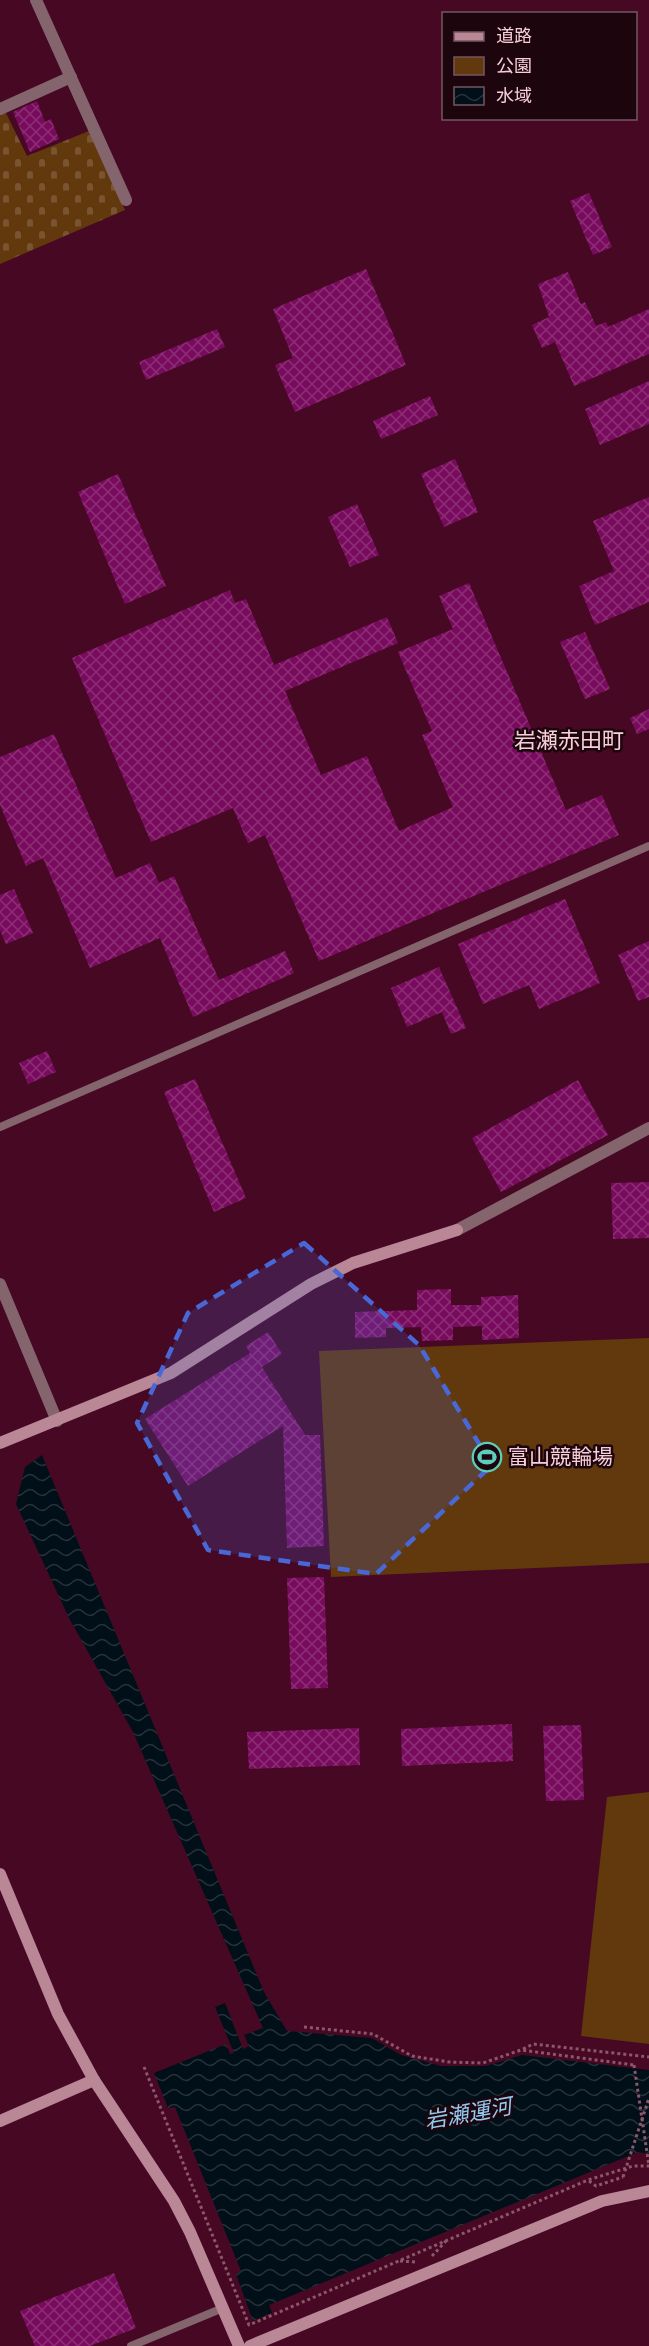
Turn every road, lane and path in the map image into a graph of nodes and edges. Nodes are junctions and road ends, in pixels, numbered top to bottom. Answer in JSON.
{"nodes":[{"id":1,"x":36,"y":0,"type":"edge"},
{"id":2,"x":71,"y":77,"type":"junction"},
{"id":3,"x":0,"y":109,"type":"edge"},
{"id":4,"x":126,"y":201,"type":"dead end"},
{"id":5,"x":649,"y":846,"type":"edge"},
{"id":6,"x":0,"y":1128,"type":"edge"},
{"id":7,"x":649,"y":1128,"type":"edge"},
{"id":8,"x":0,"y":1284,"type":"edge"},
{"id":9,"x":57,"y":1421,"type":"junction"},
{"id":10,"x":0,"y":1443,"type":"edge"},
{"id":11,"x":0,"y":1874,"type":"edge"},
{"id":12,"x":304,"y":2027,"type":"dead end"},
{"id":13,"x":521,"y":2050,"type":"junction"},
{"id":14,"x":649,"y":2057,"type":"edge"},
{"id":15,"x":144,"y":2067,"type":"dead end"},
{"id":16,"x":93,"y":2080,"type":"junction"},
{"id":17,"x":649,"y":2098,"type":"edge"},
{"id":18,"x":642,"y":2119,"type":"junction"},
{"id":19,"x":0,"y":2121,"type":"edge"},
{"id":20,"x":649,"y":2166,"type":"edge"},
{"id":21,"x":588,"y":2180,"type":"junction"},
{"id":22,"x":649,"y":2191,"type":"edge"},
{"id":23,"x":447,"y":2240,"type":"junction"},
{"id":24,"x":424,"y":2259,"type":"dead end"},
{"id":25,"x":398,"y":2261,"type":"junction"},
{"id":26,"x":418,"y":2262,"type":"dead end"},
{"id":27,"x":223,"y":2308,"type":"junction"},
{"id":28,"x":131,"y":2346,"type":"edge"},
{"id":29,"x":239,"y":2346,"type":"edge"},
{"id":30,"x":250,"y":2346,"type":"edge"}],
"edges":[{"from":1,"to":2,"type":"street"},
{"from":2,"to":3,"type":"street"},
{"from":2,"to":4,"type":"street"},
{"from":5,"to":6,"type":"lane"},
{"from":7,"to":9,"type":"street"},
{"from":8,"to":9,"type":"street"},
{"from":9,"to":10,"type":"street"},
{"from":11,"to":16,"type":"street"},
{"from":12,"to":13,"type":"path"},
{"from":13,"to":14,"type":"path"},
{"from":13,"to":18,"type":"path","bridge":true},
{"from":15,"to":25,"type":"path"},
{"from":16,"to":19,"type":"street"},
{"from":16,"to":27,"type":"street"},
{"from":17,"to":18,"type":"path","bridge":true},
{"from":18,"to":20,"type":"path","bridge":true},
{"from":18,"to":21,"type":"path","bridge":true},
{"from":20,"to":21,"type":"path"},
{"from":21,"to":23,"type":"path"},
{"from":22,"to":30,"type":"street"},
{"from":23,"to":24,"type":"path"},
{"from":23,"to":25,"type":"path"},
{"from":25,"to":26,"type":"path"},
{"from":27,"to":28,"type":"lane"},
{"from":27,"to":29,"type":"street"}]}
